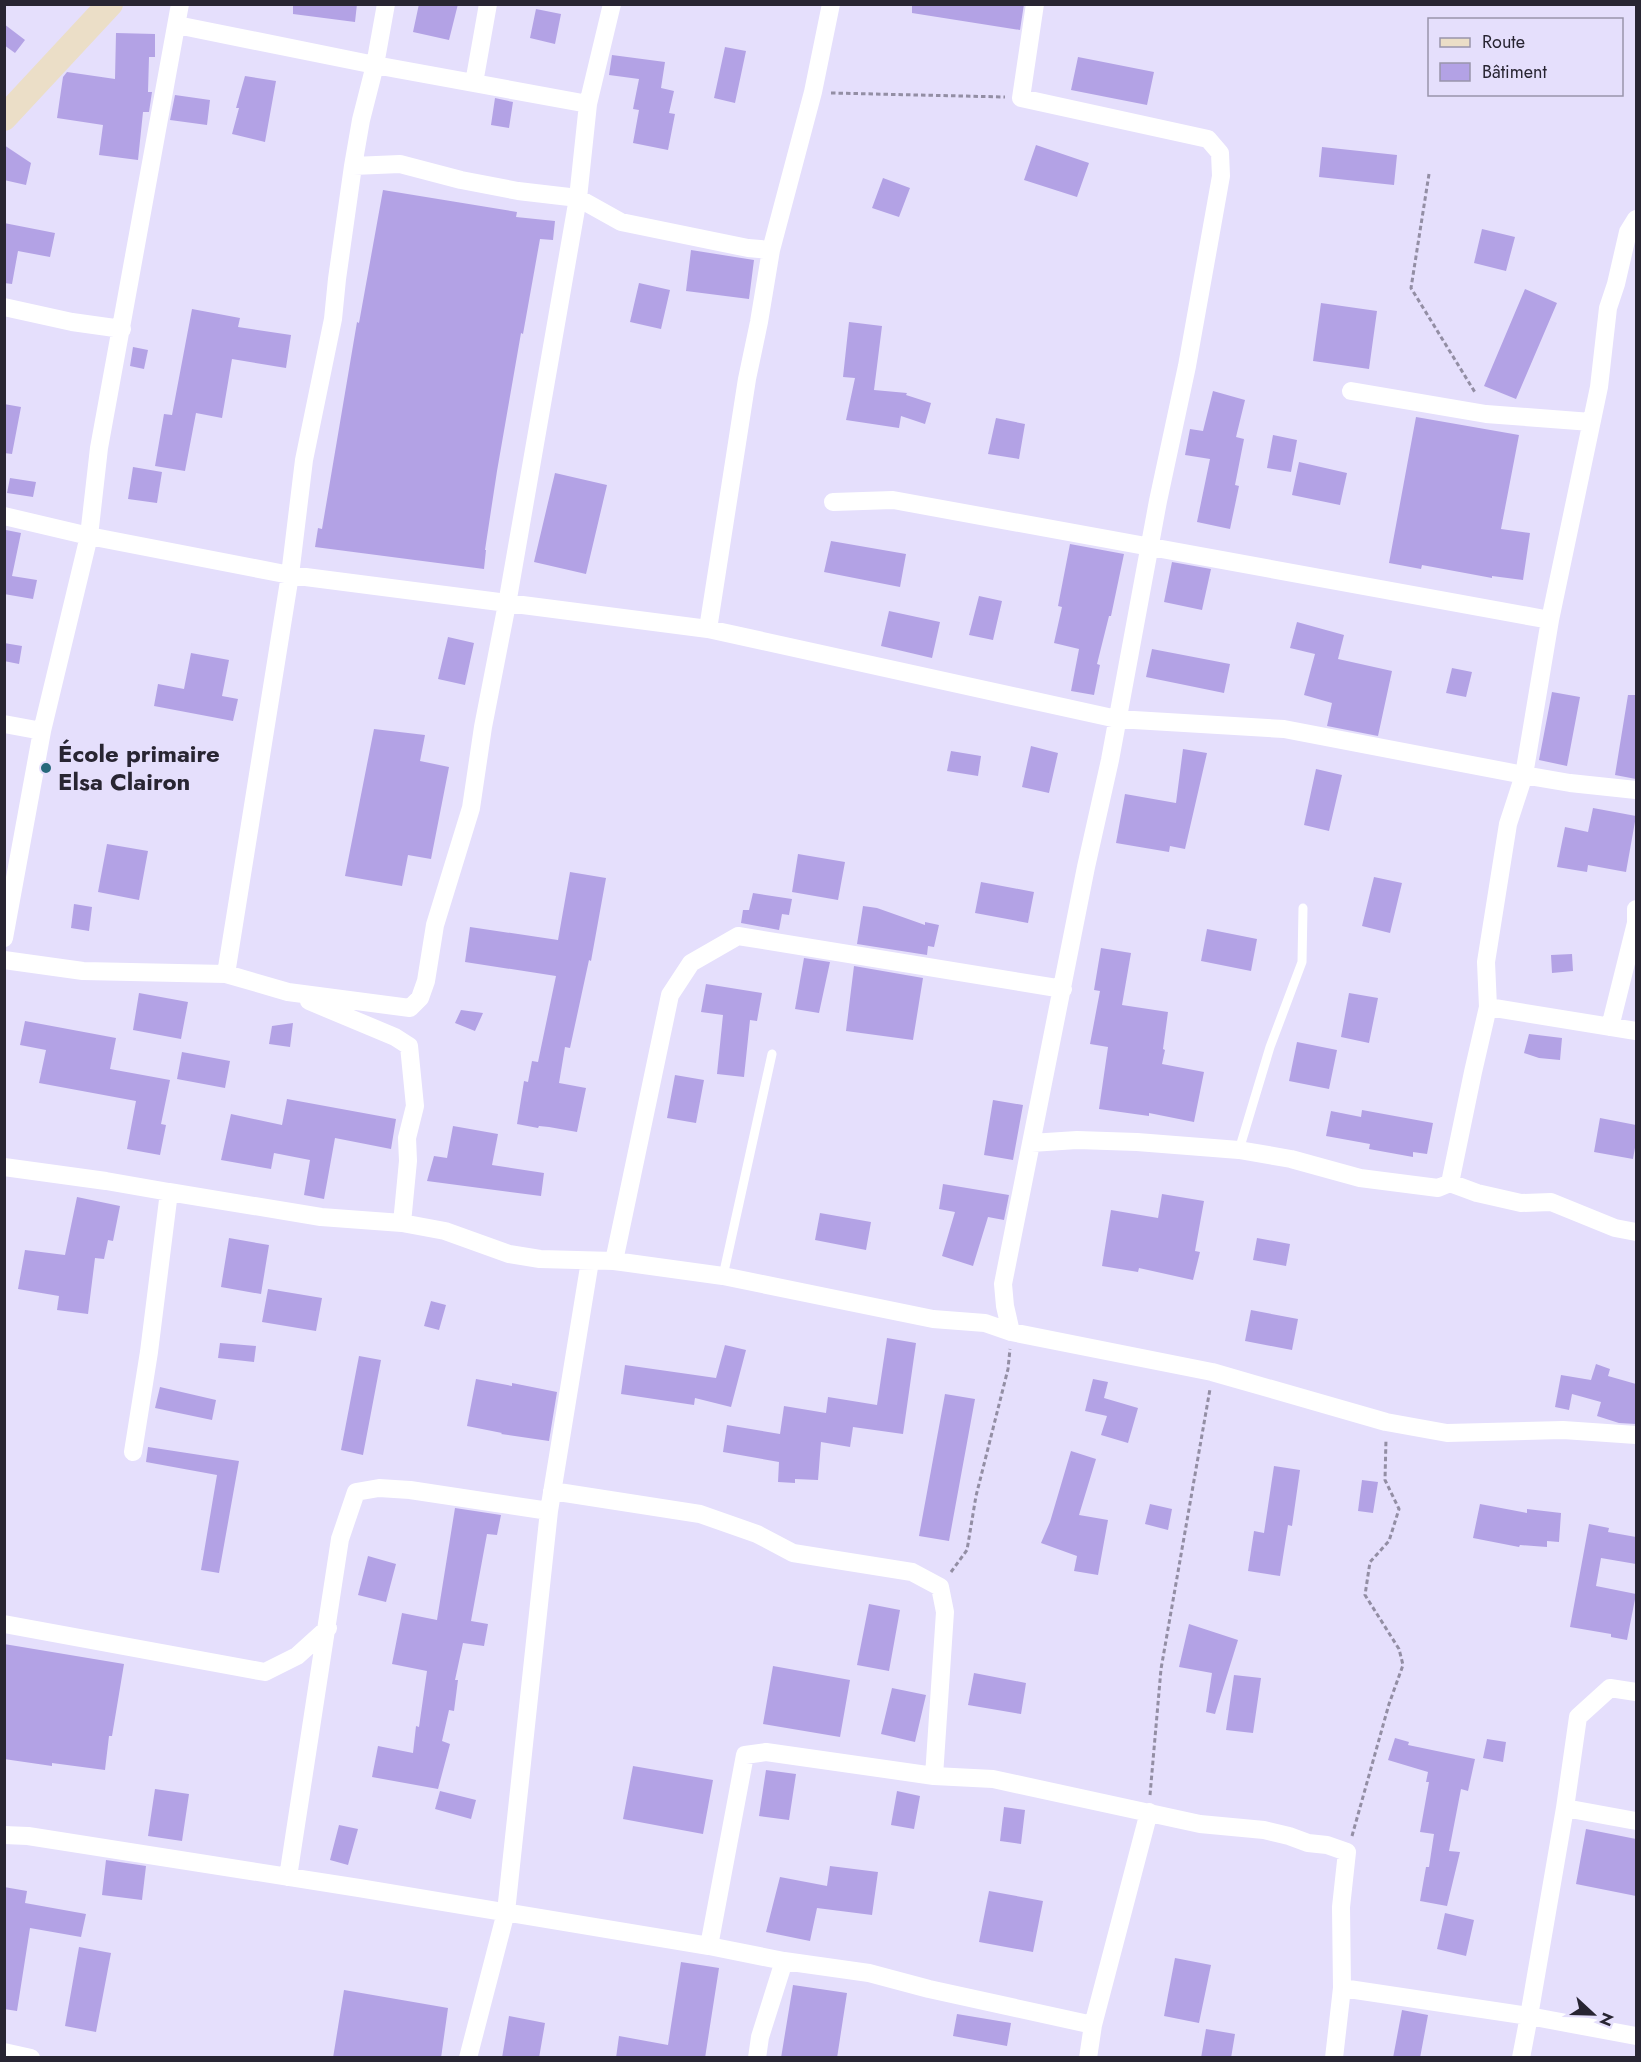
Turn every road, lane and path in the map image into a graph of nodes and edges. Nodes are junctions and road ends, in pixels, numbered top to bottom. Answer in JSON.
{"nodes":[{"id":1,"x":110,"y":4,"type":"edge"},
{"id":2,"x":180,"y":4,"type":"edge"},
{"id":3,"x":386,"y":4,"type":"edge"},
{"id":4,"x":488,"y":4,"type":"edge"},
{"id":5,"x":612,"y":4,"type":"edge"},
{"id":6,"x":831,"y":4,"type":"edge"},
{"id":7,"x":1035,"y":4,"type":"edge"},
{"id":8,"x":177,"y":25,"type":"junction"},
{"id":9,"x":375,"y":65,"type":"junction"},
{"id":10,"x":474,"y":83,"type":"junction"},
{"id":11,"x":813,"y":92,"type":"junction"},
{"id":12,"x":1021,"y":98,"type":"junction"},
{"id":13,"x":588,"y":104,"type":"junction"},
{"id":14,"x":4,"y":118,"type":"edge"},
{"id":15,"x":353,"y":166,"type":"junction"},
{"id":16,"x":1429,"y":174,"type":"dead end"},
{"id":17,"x":578,"y":198,"type":"junction"},
{"id":18,"x":1636,"y":219,"type":"edge"},
{"id":19,"x":771,"y":250,"type":"junction"},
{"id":20,"x":4,"y":307,"type":"edge"},
{"id":21,"x":122,"y":329,"type":"junction"},
{"id":22,"x":1352,"y":391,"type":"dead end"},
{"id":23,"x":1486,"y":414,"type":"junction"},
{"id":24,"x":1591,"y":422,"type":"junction"},
{"id":25,"x":833,"y":502,"type":"dead end"},
{"id":26,"x":4,"y":516,"type":"edge"},
{"id":27,"x":89,"y":536,"type":"junction"},
{"id":28,"x":1150,"y":548,"type":"junction"},
{"id":29,"x":290,"y":575,"type":"junction"},
{"id":30,"x":507,"y":604,"type":"junction"},
{"id":31,"x":1550,"y":620,"type":"junction"},
{"id":32,"x":708,"y":629,"type":"junction"},
{"id":33,"x":1117,"y":719,"type":"junction"},
{"id":34,"x":4,"y":724,"type":"edge"},
{"id":35,"x":42,"y":731,"type":"junction"},
{"id":36,"x":1524,"y":775,"type":"junction"},
{"id":37,"x":1636,"y":790,"type":"edge"},
{"id":38,"x":1303,"y":908,"type":"dead end"},
{"id":39,"x":1636,"y":909,"type":"edge"},
{"id":40,"x":4,"y":938,"type":"edge"},
{"id":41,"x":4,"y":960,"type":"edge"},
{"id":42,"x":226,"y":974,"type":"junction"},
{"id":43,"x":1063,"y":989,"type":"junction"},
{"id":44,"x":288,"y":992,"type":"junction"},
{"id":45,"x":1488,"y":1007,"type":"junction"},
{"id":46,"x":1610,"y":1027,"type":"junction"},
{"id":47,"x":1636,"y":1031,"type":"edge"},
{"id":48,"x":772,"y":1054,"type":"dead end"},
{"id":49,"x":1031,"y":1143,"type":"junction"},
{"id":50,"x":1239,"y":1150,"type":"junction"},
{"id":51,"x":4,"y":1167,"type":"edge"},
{"id":52,"x":1450,"y":1183,"type":"junction"},
{"id":53,"x":169,"y":1192,"type":"junction"},
{"id":54,"x":402,"y":1223,"type":"junction"},
{"id":55,"x":1636,"y":1232,"type":"edge"},
{"id":56,"x":590,"y":1261,"type":"junction"},
{"id":57,"x":615,"y":1261,"type":"junction"},
{"id":58,"x":723,"y":1276,"type":"junction"},
{"id":59,"x":1011,"y":1332,"type":"junction"},
{"id":60,"x":1212,"y":1372,"type":"junction"},
{"id":61,"x":1386,"y":1422,"type":"junction"},
{"id":62,"x":1636,"y":1435,"type":"edge"},
{"id":63,"x":133,"y":1452,"type":"dead end"},
{"id":64,"x":552,"y":1491,"type":"junction"},
{"id":65,"x":549,"y":1511,"type":"junction"},
{"id":66,"x":940,"y":1587,"type":"junction"},
{"id":67,"x":4,"y":1624,"type":"edge"},
{"id":68,"x":328,"y":1628,"type":"junction"},
{"id":69,"x":1636,"y":1692,"type":"edge"},
{"id":70,"x":934,"y":1776,"type":"junction"},
{"id":71,"x":1565,"y":1808,"type":"junction"},
{"id":72,"x":1149,"y":1812,"type":"junction"},
{"id":73,"x":1636,"y":1821,"type":"edge"},
{"id":74,"x":4,"y":1835,"type":"edge"},
{"id":75,"x":1347,"y":1852,"type":"junction"},
{"id":76,"x":288,"y":1877,"type":"junction"},
{"id":77,"x":506,"y":1912,"type":"junction"},
{"id":78,"x":709,"y":1946,"type":"junction"},
{"id":79,"x":784,"y":1961,"type":"junction"},
{"id":80,"x":1342,"y":1988,"type":"junction"},
{"id":81,"x":1529,"y":2016,"type":"junction"},
{"id":82,"x":1093,"y":2025,"type":"junction"},
{"id":83,"x":1636,"y":2036,"type":"edge"},
{"id":84,"x":4,"y":2052,"type":"edge"},
{"id":85,"x":31,"y":2058,"type":"edge"},
{"id":86,"x":468,"y":2058,"type":"edge"},
{"id":87,"x":757,"y":2058,"type":"edge"},
{"id":88,"x":1088,"y":2058,"type":"edge"},
{"id":89,"x":1334,"y":2058,"type":"edge"},
{"id":90,"x":1521,"y":2058,"type":"edge"}],
"edges":[{"from":1,"to":14,"type":"street"},
{"from":2,"to":8,"type":"street"},
{"from":3,"to":9,"type":"street"},
{"from":4,"to":10,"type":"street"},
{"from":5,"to":13,"type":"street"},
{"from":6,"to":11,"type":"street"},
{"from":7,"to":12,"type":"street"},
{"from":8,"to":9,"type":"street"},
{"from":8,"to":21,"type":"street"},
{"from":9,"to":10,"type":"street"},
{"from":9,"to":15,"type":"street"},
{"from":10,"to":13,"type":"street"},
{"from":11,"to":12,"type":"path"},
{"from":11,"to":19,"type":"street"},
{"from":12,"to":28,"type":"street"},
{"from":13,"to":17,"type":"street"},
{"from":15,"to":17,"type":"street"},
{"from":15,"to":29,"type":"street"},
{"from":16,"to":23,"type":"path"},
{"from":17,"to":19,"type":"street"},
{"from":17,"to":30,"type":"street"},
{"from":18,"to":24,"type":"street"},
{"from":19,"to":32,"type":"street"},
{"from":20,"to":21,"type":"street"},
{"from":21,"to":27,"type":"street"},
{"from":22,"to":23,"type":"street"},
{"from":23,"to":24,"type":"street"},
{"from":24,"to":31,"type":"street"},
{"from":25,"to":28,"type":"street"},
{"from":26,"to":27,"type":"street"},
{"from":27,"to":29,"type":"street"},
{"from":27,"to":35,"type":"street"},
{"from":28,"to":31,"type":"street"},
{"from":28,"to":33,"type":"street"},
{"from":29,"to":30,"type":"street"},
{"from":29,"to":42,"type":"street"},
{"from":30,"to":32,"type":"street"},
{"from":30,"to":44,"type":"street"},
{"from":31,"to":36,"type":"street"},
{"from":32,"to":33,"type":"street"},
{"from":33,"to":36,"type":"street"},
{"from":33,"to":43,"type":"street"},
{"from":34,"to":35,"type":"street"},
{"from":35,"to":40,"type":"street"},
{"from":36,"to":37,"type":"street"},
{"from":36,"to":45,"type":"street"},
{"from":38,"to":50,"type":"lane"},
{"from":39,"to":46,"type":"street"},
{"from":41,"to":42,"type":"street"},
{"from":42,"to":44,"type":"street"},
{"from":43,"to":49,"type":"street"},
{"from":43,"to":57,"type":"street"},
{"from":44,"to":54,"type":"street"},
{"from":45,"to":46,"type":"street"},
{"from":45,"to":52,"type":"street"},
{"from":46,"to":47,"type":"street"},
{"from":48,"to":58,"type":"lane"},
{"from":49,"to":50,"type":"street"},
{"from":49,"to":59,"type":"street"},
{"from":50,"to":52,"type":"street"},
{"from":51,"to":53,"type":"street"},
{"from":52,"to":55,"type":"street"},
{"from":53,"to":54,"type":"street"},
{"from":53,"to":63,"type":"street"},
{"from":54,"to":56,"type":"street"},
{"from":56,"to":57,"type":"street"},
{"from":56,"to":64,"type":"street"},
{"from":57,"to":58,"type":"street"},
{"from":58,"to":59,"type":"street"},
{"from":59,"to":60,"type":"street"},
{"from":59,"to":66,"type":"path"},
{"from":60,"to":61,"type":"street"},
{"from":60,"to":72,"type":"path"},
{"from":61,"to":62,"type":"street"},
{"from":61,"to":75,"type":"path"},
{"from":64,"to":65,"type":"street"},
{"from":64,"to":66,"type":"street"},
{"from":65,"to":68,"type":"street"},
{"from":65,"to":77,"type":"street"},
{"from":66,"to":70,"type":"street"},
{"from":67,"to":68,"type":"street"},
{"from":68,"to":76,"type":"street"},
{"from":69,"to":71,"type":"street"},
{"from":70,"to":72,"type":"street"},
{"from":70,"to":78,"type":"street"},
{"from":71,"to":73,"type":"street"},
{"from":71,"to":81,"type":"street"},
{"from":72,"to":75,"type":"street"},
{"from":72,"to":82,"type":"street"},
{"from":74,"to":76,"type":"street"},
{"from":75,"to":80,"type":"street"},
{"from":76,"to":77,"type":"street"},
{"from":77,"to":78,"type":"street"},
{"from":77,"to":86,"type":"street"},
{"from":78,"to":79,"type":"street"},
{"from":79,"to":82,"type":"street"},
{"from":79,"to":87,"type":"street"},
{"from":80,"to":81,"type":"street"},
{"from":80,"to":89,"type":"street"},
{"from":81,"to":83,"type":"street"},
{"from":81,"to":90,"type":"street"},
{"from":82,"to":88,"type":"street"},
{"from":84,"to":85,"type":"street"}]}
